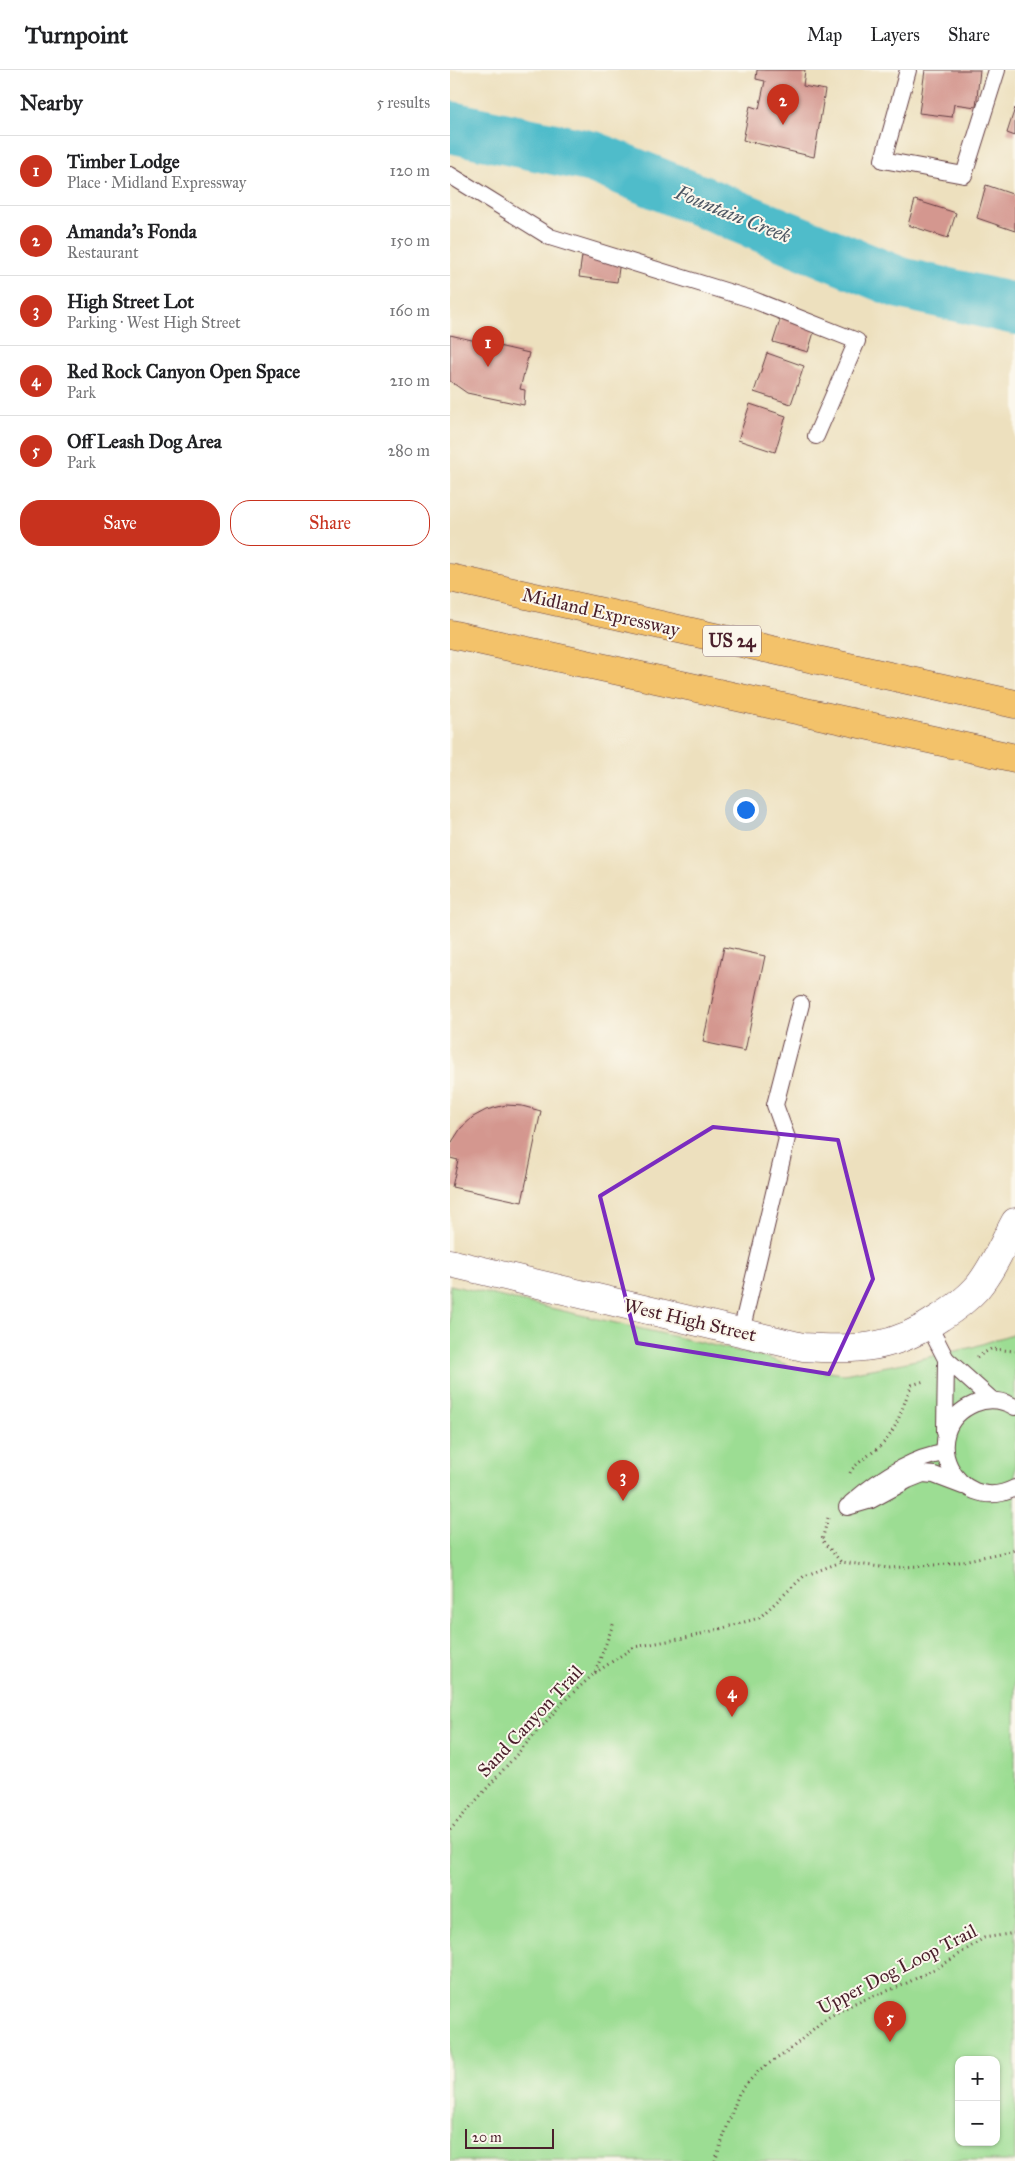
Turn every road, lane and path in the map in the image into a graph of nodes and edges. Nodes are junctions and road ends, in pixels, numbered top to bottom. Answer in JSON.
{"nodes":[{"id":1,"x":908,"y":70,"type":"edge"},
{"id":2,"x":997,"y":70,"type":"edge"},
{"id":3,"x":450,"y":175,"type":"edge"},
{"id":4,"x":816,"y":436,"type":"dead end"},
{"id":5,"x":450,"y":578,"type":"edge"},
{"id":6,"x":450,"y":634,"type":"edge"},
{"id":7,"x":1015,"y":704,"type":"edge"},
{"id":8,"x":1015,"y":758,"type":"edge"},
{"id":9,"x":801,"y":1004,"type":"dead end"},
{"id":10,"x":1015,"y":1222,"type":"edge"},
{"id":11,"x":450,"y":1263,"type":"edge"},
{"id":12,"x":929,"y":1326,"type":"junction"},
{"id":13,"x":741,"y":1332,"type":"junction"},
{"id":14,"x":1015,"y":1351,"type":"edge"},
{"id":15,"x":950,"y":1366,"type":"junction"},
{"id":16,"x":992,"y":1400,"type":"junction"},
{"id":17,"x":1015,"y":1407,"type":"edge"},
{"id":18,"x":945,"y":1445,"type":"junction"},
{"id":19,"x":847,"y":1478,"type":"dead end"},
{"id":20,"x":1015,"y":1488,"type":"edge"},
{"id":21,"x":974,"y":1491,"type":"junction"},
{"id":22,"x":828,"y":1510,"type":"dead end"},
{"id":23,"x":1015,"y":1550,"type":"edge"},
{"id":24,"x":841,"y":1562,"type":"junction"},
{"id":25,"x":614,"y":1622,"type":"dead end"},
{"id":26,"x":595,"y":1672,"type":"junction"},
{"id":27,"x":450,"y":1830,"type":"edge"},
{"id":28,"x":1015,"y":1933,"type":"edge"},
{"id":29,"x":715,"y":2161,"type":"edge"}],
"edges":[{"from":1,"to":2,"type":"lane"},
{"from":3,"to":4,"type":"lane"},
{"from":5,"to":7,"type":"highway","name":"Midland Expressway","number":"US 24"},
{"from":6,"to":8,"type":"highway"},
{"from":9,"to":13,"type":"lane"},
{"from":10,"to":12,"type":"street","name":"West High Street"},
{"from":11,"to":13,"type":"street","name":"West High Street"},
{"from":12,"to":13,"type":"street","name":"West High Street"},
{"from":12,"to":15,"type":"lane"},
{"from":14,"to":15,"type":"path"},
{"from":15,"to":16,"type":"lane"},
{"from":15,"to":18,"type":"lane"},
{"from":15,"to":19,"type":"path"},
{"from":16,"to":17,"type":"lane"},
{"from":16,"to":18,"type":"lane"},
{"from":18,"to":21,"type":"lane"},
{"from":18,"to":21,"type":"lane"},
{"from":20,"to":21,"type":"lane"},
{"from":22,"to":24,"type":"path"},
{"from":23,"to":24,"type":"path"},
{"from":24,"to":26,"type":"path"},
{"from":25,"to":26,"type":"path","name":"Sand Canyon Trail"},
{"from":26,"to":27,"type":"path","name":"Sand Canyon Trail"},
{"from":28,"to":29,"type":"path","name":"Upper Dog Loop Trail"}]}
